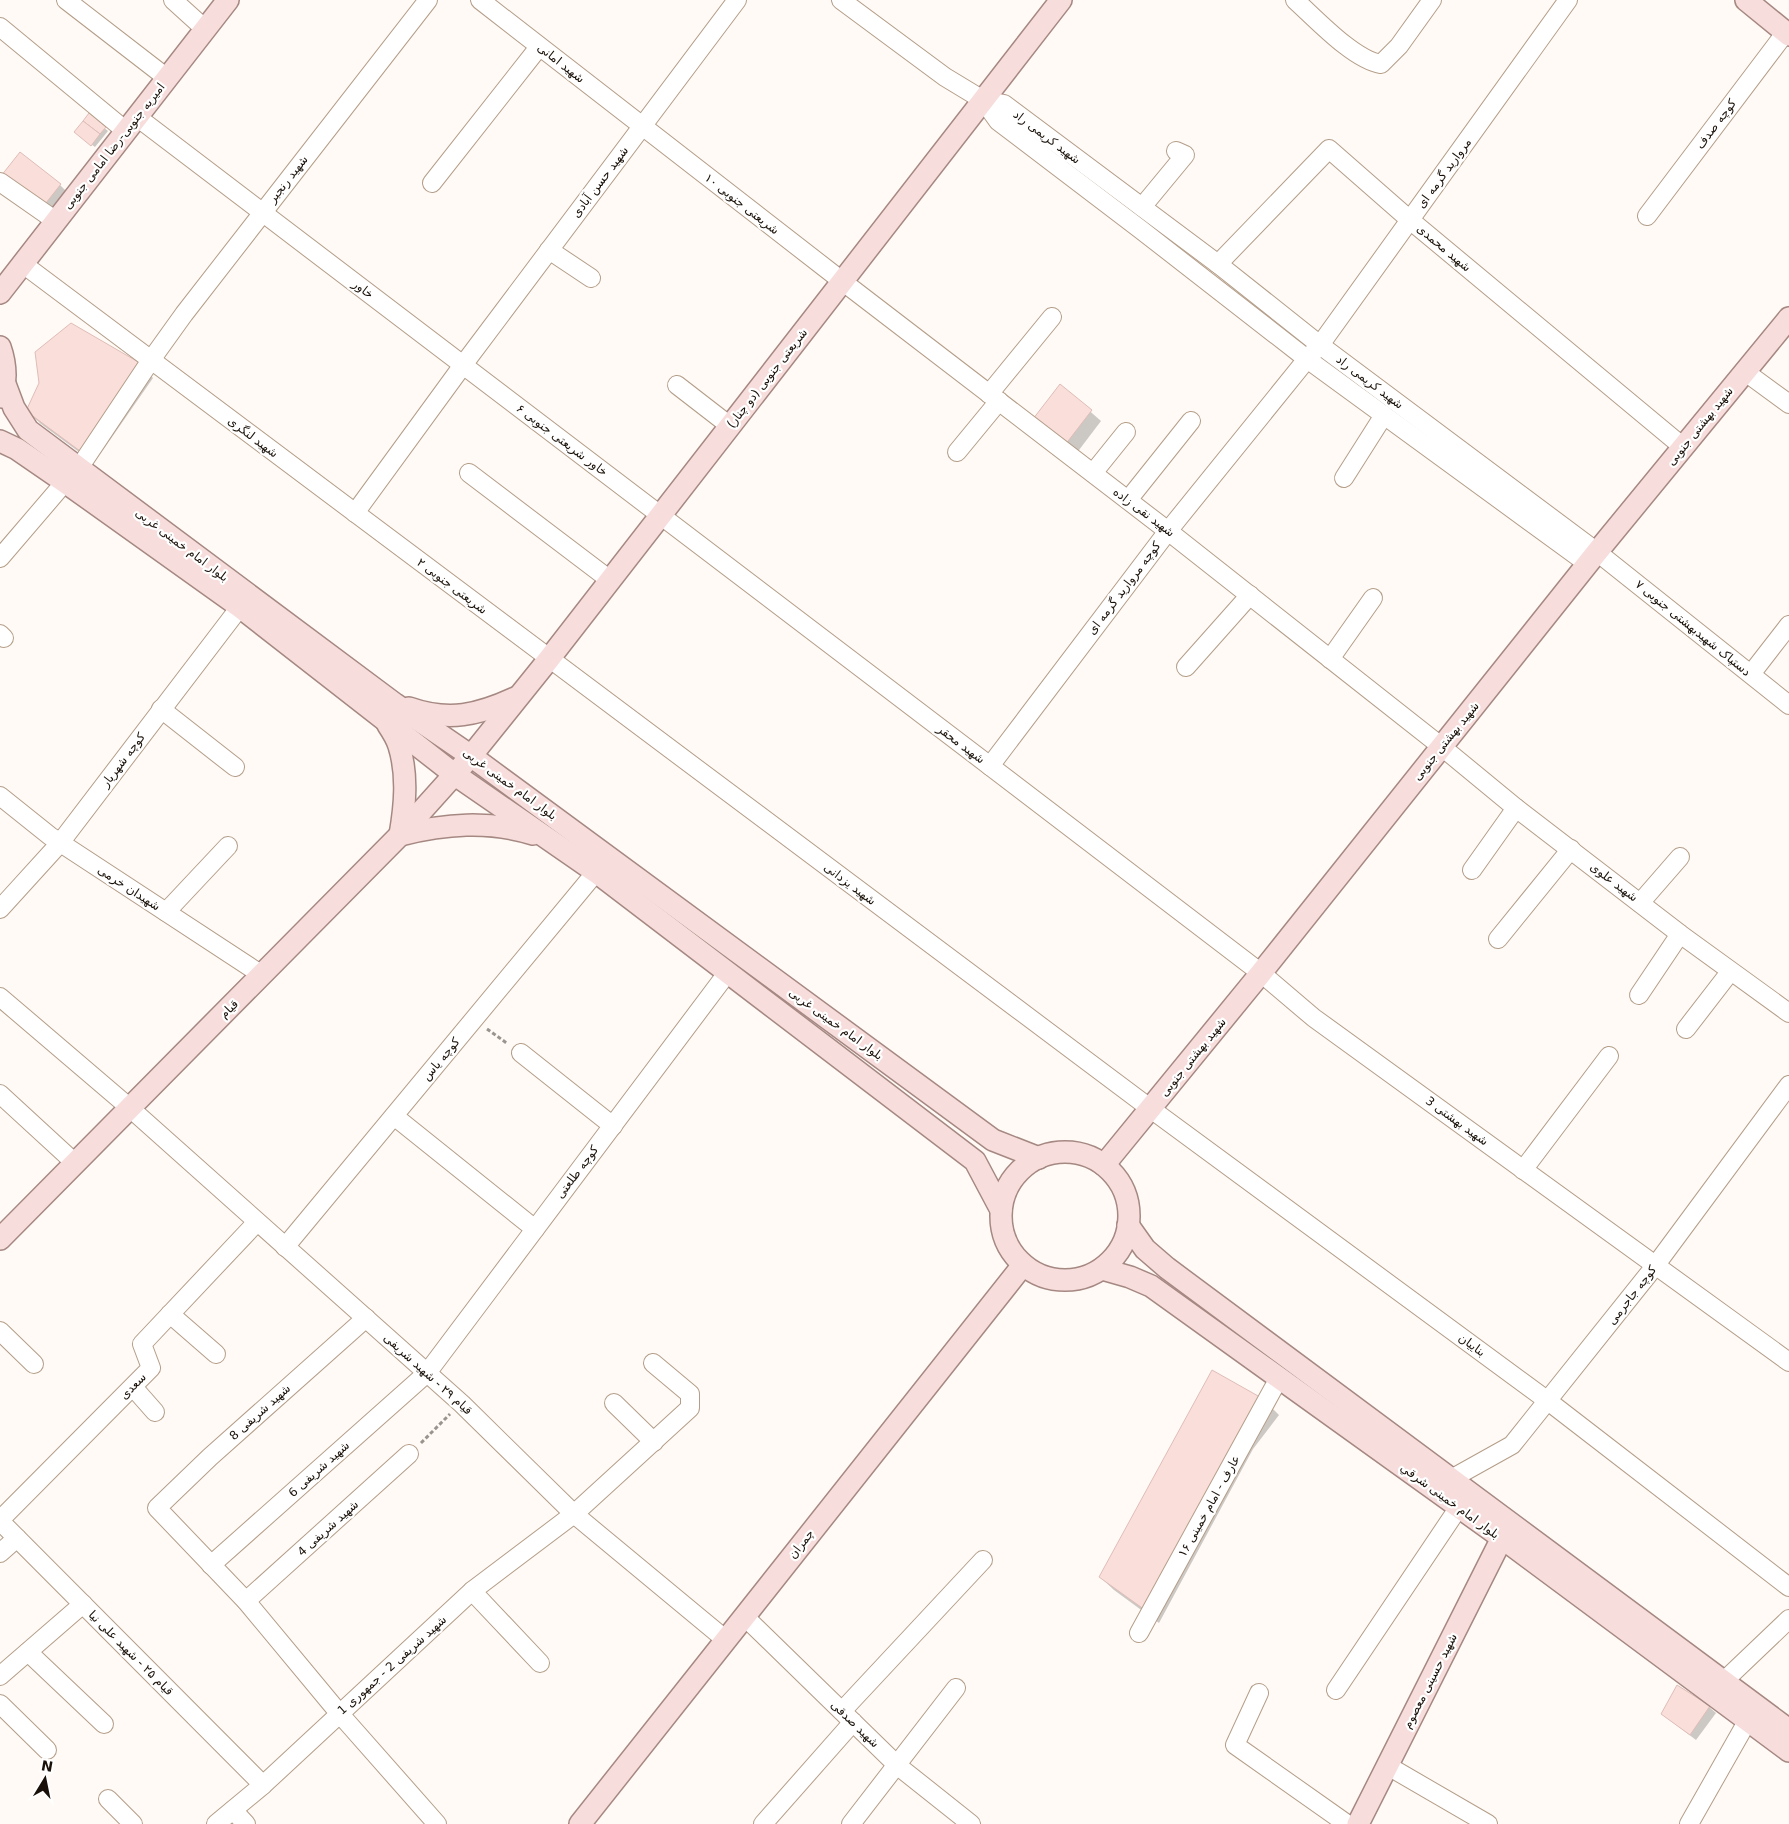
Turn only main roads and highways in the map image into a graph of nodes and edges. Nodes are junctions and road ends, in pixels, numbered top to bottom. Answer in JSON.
{"nodes":[{"id":1,"x":228,"y":0,"type":"edge"},
{"id":2,"x":1061,"y":0,"type":"edge"},
{"id":3,"x":1746,"y":0,"type":"edge"},
{"id":4,"x":1787,"y":33,"type":"edge"},
{"id":5,"x":0,"y":292,"type":"edge"},
{"id":6,"x":1789,"y":318,"type":"edge"},
{"id":7,"x":0,"y":347,"type":"edge"},
{"id":8,"x":3,"y":393,"type":"edge"},
{"id":9,"x":0,"y":441,"type":"edge"},
{"id":10,"x":72,"y":475,"type":"junction"},
{"id":11,"x":517,"y":697,"type":"junction"},
{"id":12,"x":390,"y":712,"type":"junction"},
{"id":13,"x":471,"y":756,"type":"junction"},
{"id":14,"x":454,"y":774,"type":"junction"},
{"id":15,"x":400,"y":835,"type":"junction"},
{"id":16,"x":548,"y":838,"type":"junction"},
{"id":17,"x":1039,"y":1158,"type":"junction"},
{"id":18,"x":1104,"y":1165,"type":"junction"},
{"id":19,"x":1001,"y":1210,"type":"junction"},
{"id":20,"x":1128,"y":1226,"type":"junction"},
{"id":21,"x":0,"y":1239,"type":"edge"},
{"id":22,"x":1023,"y":1265,"type":"junction"},
{"id":23,"x":1102,"y":1269,"type":"junction"},
{"id":24,"x":1502,"y":1538,"type":"junction"},
{"id":25,"x":1789,"y":1730,"type":"edge"},
{"id":26,"x":1789,"y":1751,"type":"edge"},
{"id":27,"x":580,"y":1824,"type":"edge"},
{"id":28,"x":1358,"y":1824,"type":"edge"}],
"edges":[{"from":1,"to":5,"type":"main road","name":"امیریه جنوبی-رضا امامی جنوبی"},
{"from":2,"to":11,"type":"main road","name":"شریعتی جنوبی (دو چنار)"},
{"from":3,"to":4,"type":"main road"},
{"from":6,"to":18,"type":"main road","name":"شهید بهشتی جنوبی"},
{"from":7,"to":8,"type":"main road","name":"بلوار امام خمینی غربی"},
{"from":8,"to":10,"type":"main road","name":"بلوار امام خمینی غربی"},
{"from":9,"to":10,"type":"main road","name":"بلوار امام خمینی غربی"},
{"from":10,"to":12,"type":"main road","name":"بلوار امام خمینی غربی"},
{"from":10,"to":12,"type":"main road","name":"بلوار امام خمینی غربی"},
{"from":11,"to":12,"type":"main road"},
{"from":11,"to":13,"type":"main road","name":"شریعتی جنوبی (دو چنار)"},
{"from":12,"to":13,"type":"main road","name":"بلوار امام خمینی غربی"},
{"from":12,"to":14,"type":"main road","name":"بلوار امام خمینی غربی"},
{"from":12,"to":15,"type":"main road"},
{"from":13,"to":14,"type":"main road","name":"شریعتی جنوبی (دو چنار)"},
{"from":13,"to":17,"type":"main road","name":"بلوار امام خمینی غربی"},
{"from":14,"to":15,"type":"main road","name":"قیام"},
{"from":14,"to":16,"type":"main road","name":"بلوار امام خمینی غربی"},
{"from":15,"to":16,"type":"main road"},
{"from":15,"to":21,"type":"main road","name":"قیام"},
{"from":16,"to":19,"type":"main road","name":"بلوار امام خمینی غربی"},
{"from":17,"to":18,"type":"main road"},
{"from":17,"to":19,"type":"main road"},
{"from":18,"to":20,"type":"main road"},
{"from":19,"to":22,"type":"main road"},
{"from":20,"to":23,"type":"main road"},
{"from":20,"to":25,"type":"main road","name":"بلوار امام خمینی شرقي"},
{"from":22,"to":23,"type":"main road"},
{"from":22,"to":27,"type":"main road","name":"چمران"},
{"from":23,"to":24,"type":"main road","name":"بلوار امام خمینی شرقي"},
{"from":24,"to":26,"type":"main road","name":"بلوار امام خمینی شرقي"},
{"from":24,"to":28,"type":"main road","name":"شهید حسینی معصوم"}]}
